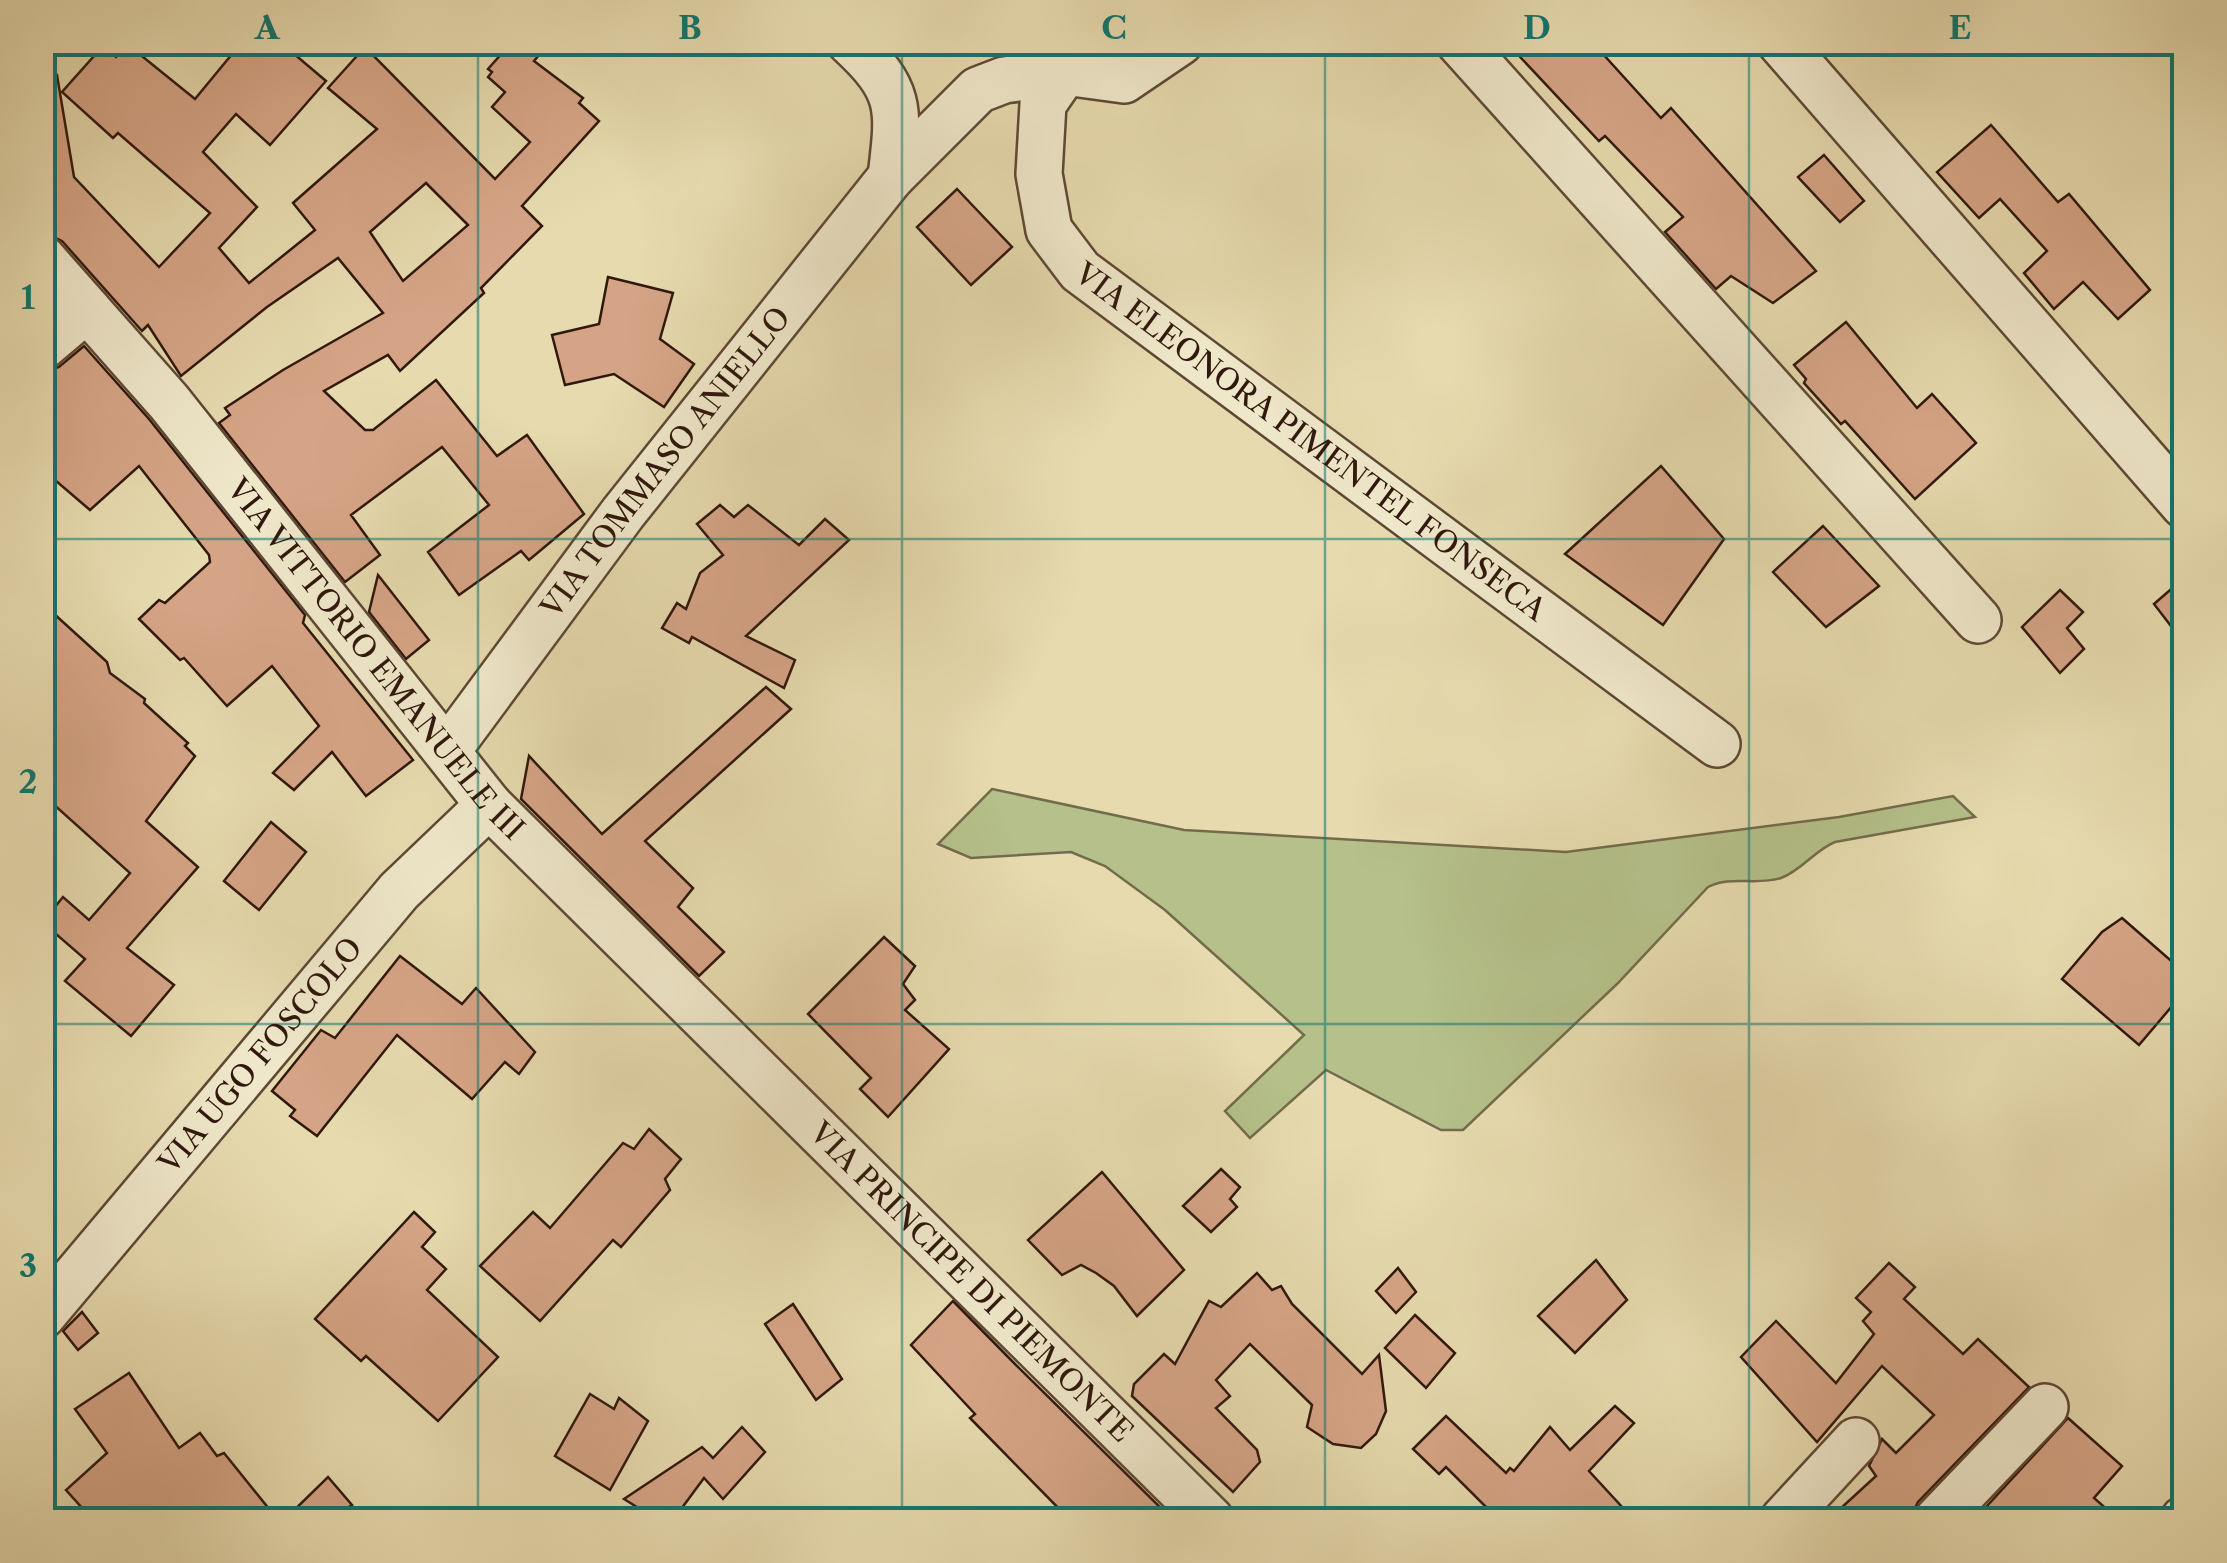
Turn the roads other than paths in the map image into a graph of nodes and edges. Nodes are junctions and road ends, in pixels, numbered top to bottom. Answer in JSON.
{"nodes":[{"id":1,"x":850,"y":42,"type":"edge"},
{"id":2,"x":1180,"y":42,"type":"edge"},
{"id":3,"x":1459,"y":42,"type":"edge"},
{"id":4,"x":1780,"y":42,"type":"edge"},
{"id":5,"x":1081,"y":57,"type":"edge"},
{"id":6,"x":891,"y":177,"type":"junction"},
{"id":7,"x":42,"y":258,"type":"edge"},
{"id":8,"x":87,"y":309,"type":"junction"},
{"id":9,"x":42,"y":348,"type":"edge"},
{"id":10,"x":2184,"y":505,"type":"edge"},
{"id":11,"x":1978,"y":620,"type":"dead end"},
{"id":12,"x":1717,"y":744,"type":"dead end"},
{"id":13,"x":446,"y":751,"type":"junction"},
{"id":14,"x":489,"y":805,"type":"junction"},
{"id":15,"x":730,"y":1044,"type":"joint"},
{"id":16,"x":42,"y":1316,"type":"edge"},
{"id":17,"x":2045,"y":1407,"type":"dead end"},
{"id":18,"x":1856,"y":1441,"type":"dead end"},
{"id":19,"x":1212,"y":1520,"type":"edge"},
{"id":20,"x":1783,"y":1520,"type":"edge"},
{"id":21,"x":1937,"y":1520,"type":"edge"}],
"edges":[{"from":1,"to":6,"type":"street"},
{"from":2,"to":5,"type":"street","name":"VIA TOMMASO ANIELLO"},
{"from":3,"to":11,"type":"street"},
{"from":4,"to":10,"type":"street"},
{"from":5,"to":6,"type":"street","name":"VIA TOMMASO ANIELLO"},
{"from":5,"to":12,"type":"street","name":"VIA ELEONORA PIMENTEL FONSECA"},
{"from":6,"to":13,"type":"street","name":"VIA TOMMASO ANIELLO"},
{"from":7,"to":8,"type":"street","name":"VIA VITTORIO EMANUELE III"},
{"from":8,"to":9,"type":"street"},
{"from":8,"to":13,"type":"street","name":"VIA VITTORIO EMANUELE III"},
{"from":13,"to":14,"type":"street","name":"VIA VITTORIO EMANUELE III"},
{"from":14,"to":15,"type":"street","name":"VIA VITTORIO EMANUELE III"},
{"from":14,"to":16,"type":"street","name":"VIA UGO FOSCOLO"},
{"from":15,"to":19,"type":"street","name":"VIA PRINCIPE DI PIEMONTE"},
{"from":17,"to":21,"type":"street"},
{"from":18,"to":20,"type":"street"}]}
